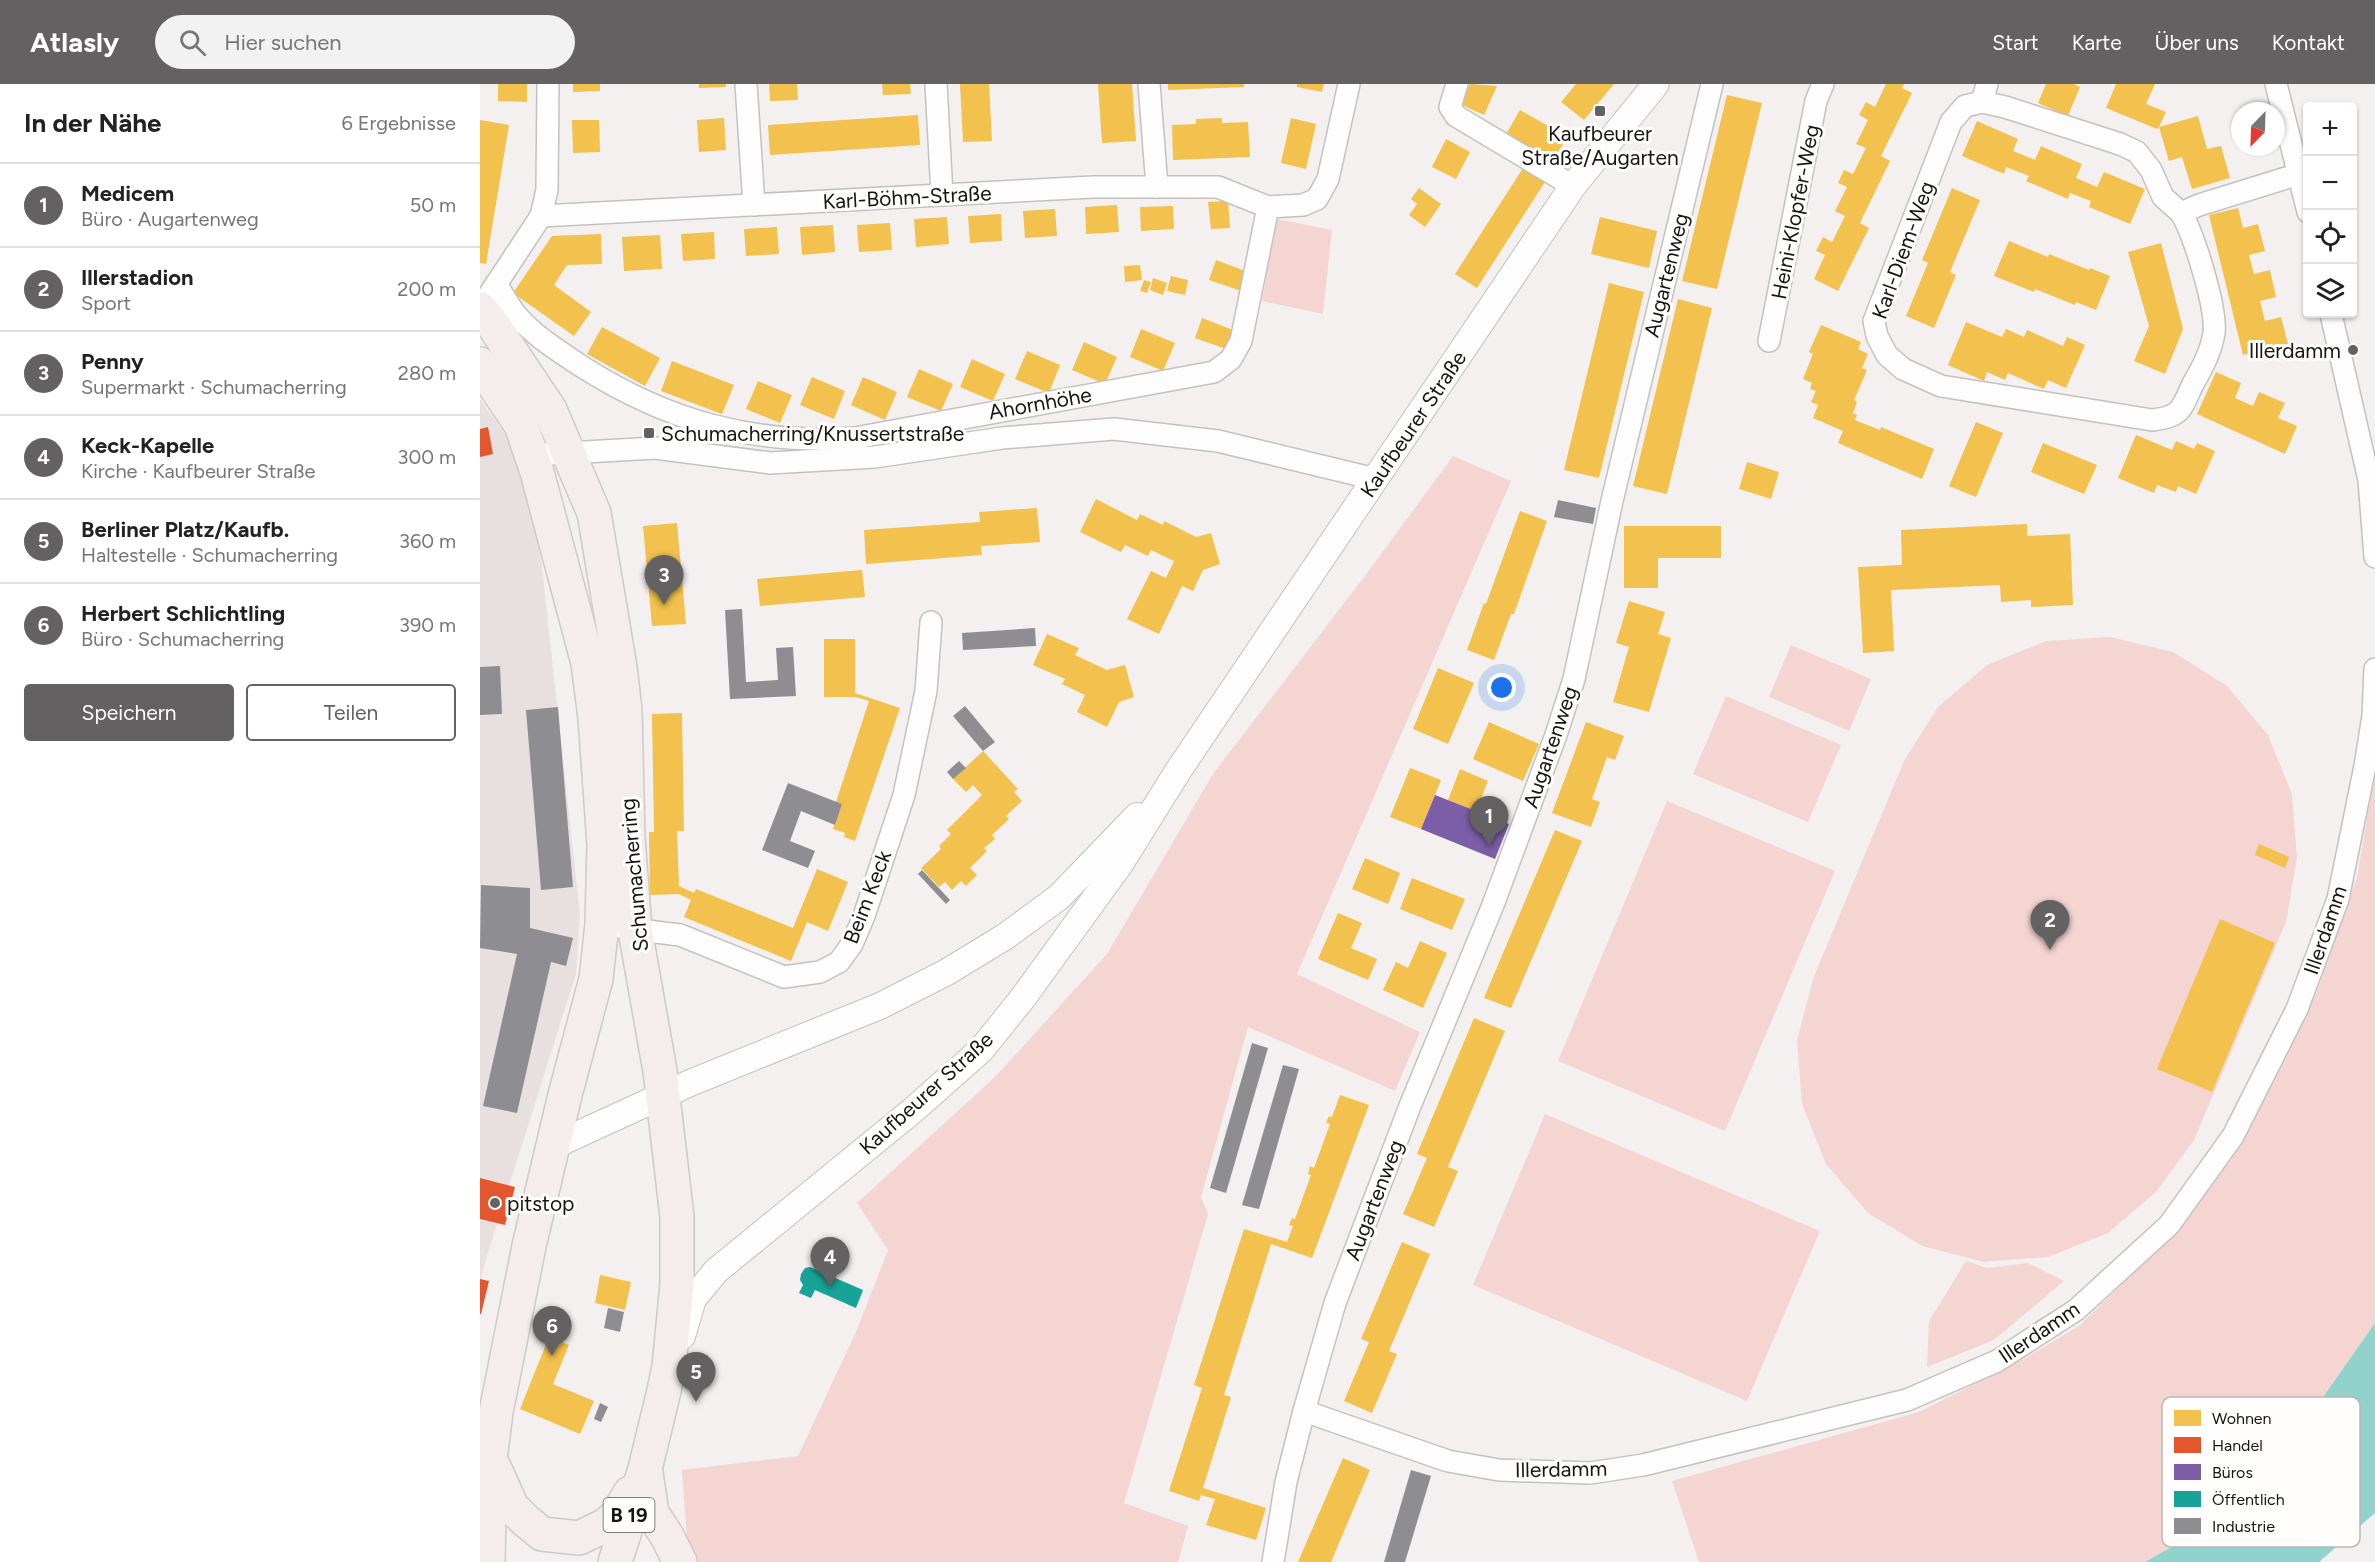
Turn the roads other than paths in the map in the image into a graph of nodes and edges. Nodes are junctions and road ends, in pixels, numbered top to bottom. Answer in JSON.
{"nodes":[{"id":1,"x":548,"y":84,"type":"edge"},
{"id":2,"x":746,"y":84,"type":"edge"},
{"id":3,"x":936,"y":84,"type":"edge"},
{"id":4,"x":1149,"y":84,"type":"edge"},
{"id":5,"x":1349,"y":84,"type":"edge"},
{"id":6,"x":1457,"y":84,"type":"edge"},
{"id":7,"x":1656,"y":84,"type":"edge"},
{"id":8,"x":1712,"y":84,"type":"edge"},
{"id":9,"x":1823,"y":84,"type":"edge"},
{"id":10,"x":2276,"y":84,"type":"edge"},
{"id":11,"x":1985,"y":93,"type":"edge"},
{"id":12,"x":2299,"y":174,"type":"junction"},
{"id":13,"x":1573,"y":186,"type":"junction"},
{"id":14,"x":1157,"y":187,"type":"junction"},
{"id":15,"x":942,"y":195,"type":"junction"},
{"id":16,"x":754,"y":205,"type":"junction"},
{"id":17,"x":1268,"y":207,"type":"junction"},
{"id":18,"x":2307,"y":210,"type":"edge"},
{"id":19,"x":2181,"y":213,"type":"junction"},
{"id":20,"x":541,"y":216,"type":"junction"},
{"id":21,"x":485,"y":299,"type":"edge"},
{"id":22,"x":2332,"y":318,"type":"edge"},
{"id":23,"x":1769,"y":341,"type":"dead end"},
{"id":24,"x":480,"y":364,"type":"edge"},
{"id":25,"x":568,"y":453,"type":"junction"},
{"id":26,"x":532,"y":455,"type":"junction"},
{"id":27,"x":1375,"y":479,"type":"junction"},
{"id":28,"x":2375,"y":557,"type":"edge"},
{"id":29,"x":931,"y":622,"type":"dead end"},
{"id":30,"x":2375,"y":669,"type":"edge"},
{"id":31,"x":1178,"y":771,"type":"junction"},
{"id":32,"x":602,"y":924,"type":"junction"},
{"id":33,"x":635,"y":930,"type":"junction"},
{"id":34,"x":663,"y":1097,"type":"junction"},
{"id":35,"x":553,"y":1146,"type":"junction"},
{"id":36,"x":670,"y":1357,"type":"junction"},
{"id":37,"x":1304,"y":1411,"type":"junction"},
{"id":38,"x":645,"y":1468,"type":"junction"},
{"id":39,"x":485,"y":1472,"type":"edge"},
{"id":40,"x":488,"y":1562,"type":"edge"},
{"id":41,"x":615,"y":1562,"type":"edge"},
{"id":42,"x":680,"y":1562,"type":"edge"},
{"id":43,"x":1273,"y":1562,"type":"edge"}],
"edges":[{"from":1,"to":20,"type":"street"},
{"from":2,"to":16,"type":"street"},
{"from":3,"to":15,"type":"street"},
{"from":4,"to":14,"type":"street"},
{"from":5,"to":17,"type":"street"},
{"from":6,"to":13,"type":"street"},
{"from":7,"to":13,"type":"street","name":"Kaufbeurer Straße","number":"B 19"},
{"from":8,"to":37,"type":"street","name":"Augartenweg"},
{"from":9,"to":23,"type":"street","name":"Heini-Klopfer-Weg"},
{"from":10,"to":12,"type":"street"},
{"from":11,"to":19,"type":"street","name":"Karl-Diem-Weg"},
{"from":11,"to":19,"type":"street","name":"Karl-Diem-Weg"},
{"from":12,"to":18,"type":"street"},
{"from":12,"to":19,"type":"street"},
{"from":13,"to":27,"type":"street","name":"Kaufbeurer Straße","number":"B 19"},
{"from":14,"to":15,"type":"street","name":"Karl-Böhm-Straße"},
{"from":14,"to":17,"type":"street","name":"Karl-Böhm-Straße"},
{"from":15,"to":16,"type":"street","name":"Karl-Böhm-Straße"},
{"from":16,"to":20,"type":"street","name":"Karl-Böhm-Straße"},
{"from":17,"to":21,"type":"street","name":"Ahornhöhe"},
{"from":20,"to":21,"type":"street"},
{"from":21,"to":25,"type":"main road","name":"Schumacherring"},
{"from":22,"to":28,"type":"street"},
{"from":24,"to":26,"type":"main road","name":"Schumacherring"},
{"from":25,"to":26,"type":"street"},
{"from":25,"to":27,"type":"street"},
{"from":25,"to":33,"type":"main road","name":"Schumacherring"},
{"from":26,"to":32,"type":"main road","name":"Schumacherring"},
{"from":27,"to":31,"type":"street","name":"Kaufbeurer Straße","number":"B 19"},
{"from":29,"to":33,"type":"street","name":"Beim Keck"},
{"from":30,"to":37,"type":"street","name":"Illerdamm"},
{"from":31,"to":34,"type":"street","name":"Kaufbeurer Straße","number":"B 19"},
{"from":31,"to":36,"type":"street","name":"Kaufbeurer Straße","number":"B 19"},
{"from":32,"to":33,"type":"street","name":"Beim Keck"},
{"from":32,"to":35,"type":"main road","name":"Schumacherring"},
{"from":33,"to":34,"type":"main road","name":"Schumacherring"},
{"from":34,"to":35,"type":"street","name":"Kaufbeurer Straße","number":"B 19"},
{"from":34,"to":36,"type":"main road","name":"Schumacherring"},
{"from":35,"to":39,"type":"main road","name":"Schumacherring"},
{"from":36,"to":38,"type":"main road","name":"Schumacherring","number":"B 19"},
{"from":37,"to":43,"type":"street","name":"Augartenweg"},
{"from":38,"to":39,"type":"main road"},
{"from":38,"to":41,"type":"main road","number":"B 19"},
{"from":38,"to":42,"type":"main road"},
{"from":39,"to":40,"type":"main road","name":"Schumacherring"}]}
